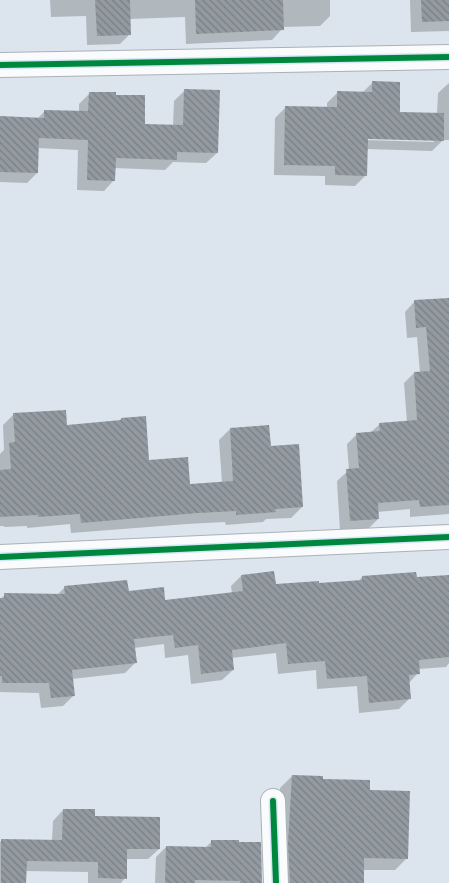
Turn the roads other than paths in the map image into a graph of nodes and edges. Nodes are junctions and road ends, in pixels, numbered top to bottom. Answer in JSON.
{"nodes":[{"id":1,"x":449,"y":57,"type":"edge"},
{"id":2,"x":0,"y":65,"type":"edge"},
{"id":3,"x":449,"y":537,"type":"edge"},
{"id":4,"x":0,"y":558,"type":"edge"},
{"id":5,"x":274,"y":801,"type":"dead end"},
{"id":6,"x":276,"y":883,"type":"edge"}],
"edges":[{"from":1,"to":2,"type":"street"},
{"from":3,"to":4,"type":"street"},
{"from":5,"to":6,"type":"street"}]}
